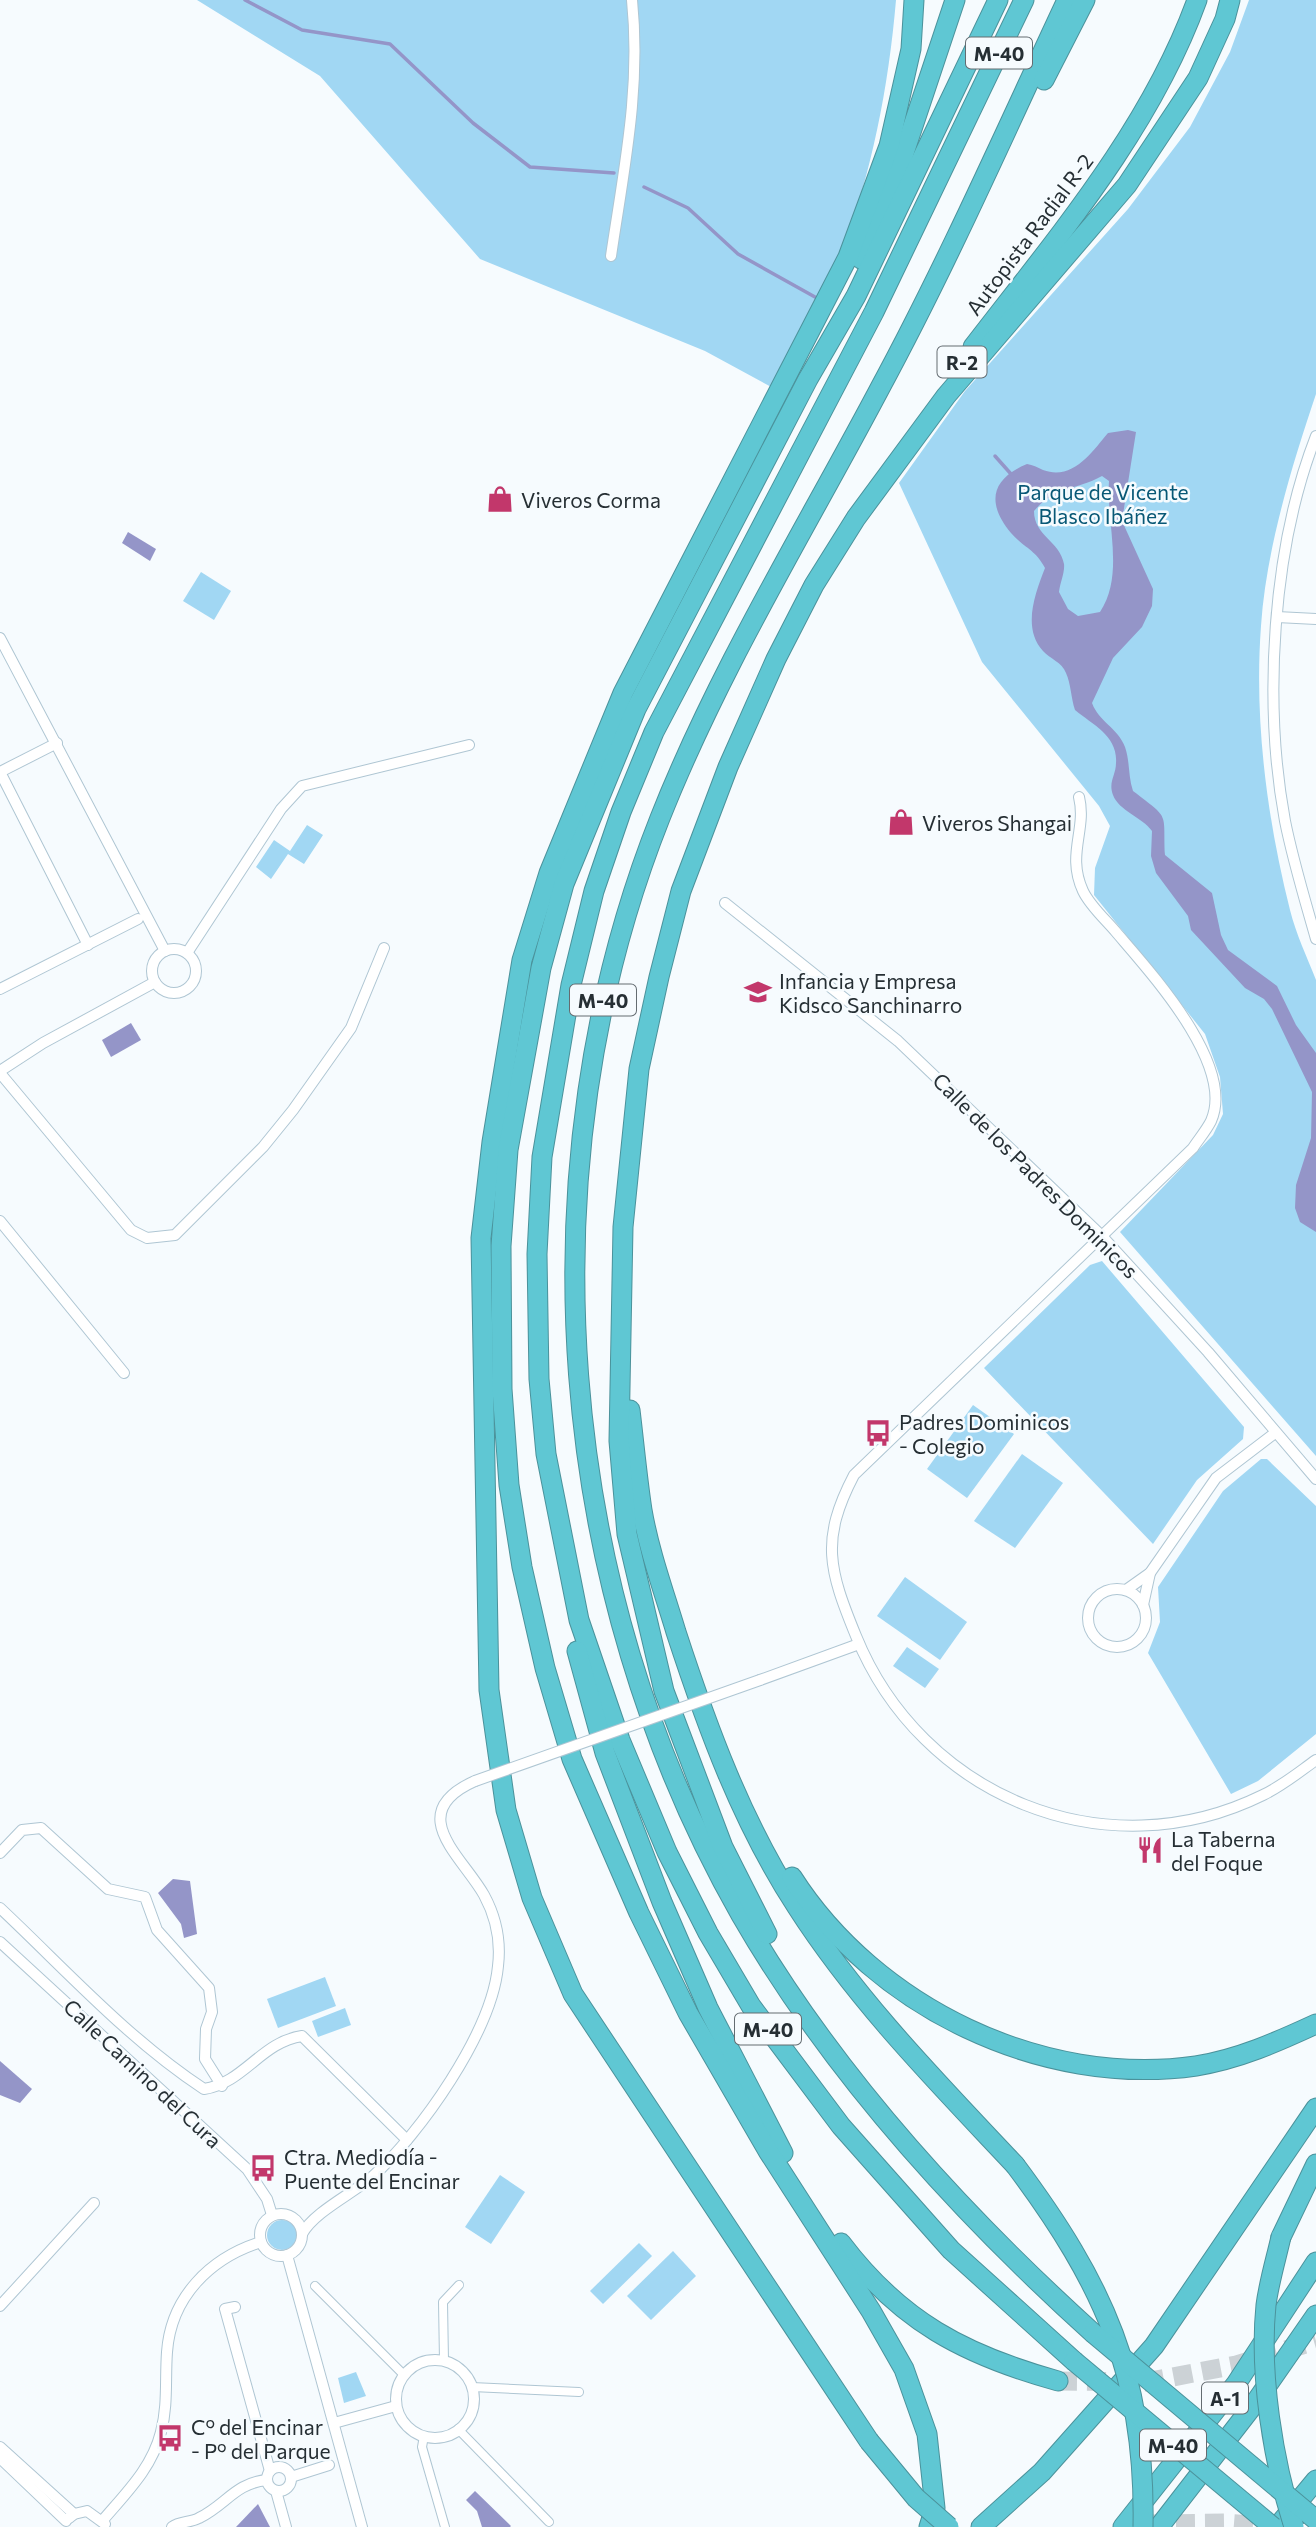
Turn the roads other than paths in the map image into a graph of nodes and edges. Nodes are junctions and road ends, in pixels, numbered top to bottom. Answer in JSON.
{"nodes":[{"id":1,"x":632,"y":0,"type":"edge"},
{"id":2,"x":914,"y":0,"type":"edge"},
{"id":3,"x":956,"y":0,"type":"edge"},
{"id":4,"x":998,"y":0,"type":"edge"},
{"id":5,"x":1012,"y":0,"type":"edge"},
{"id":6,"x":1024,"y":0,"type":"edge"},
{"id":7,"x":1067,"y":0,"type":"edge"},
{"id":8,"x":1085,"y":0,"type":"edge"},
{"id":9,"x":1197,"y":0,"type":"edge"},
{"id":10,"x":1229,"y":6,"type":"edge"},
{"id":11,"x":974,"y":107,"type":"junction"},
{"id":12,"x":1002,"y":144,"type":"junction"},
{"id":13,"x":611,"y":256,"type":"dead end"},
{"id":14,"x":808,"y":379,"type":"junction"},
{"id":15,"x":1316,"y":436,"type":"edge"},
{"id":16,"x":856,"y":519,"type":"junction"},
{"id":17,"x":1277,"y":617,"type":"junction"},
{"id":18,"x":1316,"y":619,"type":"edge"},
{"id":19,"x":0,"y":638,"type":"edge"},
{"id":20,"x":57,"y":743,"type":"junction"},
{"id":21,"x":469,"y":745,"type":"dead end"},
{"id":22,"x":0,"y":772,"type":"edge"},
{"id":23,"x":1079,"y":797,"type":"dead end"},
{"id":24,"x":1316,"y":889,"type":"edge"},
{"id":25,"x":1303,"y":893,"type":"junction"},
{"id":26,"x":725,"y":903,"type":"dead end"},
{"id":27,"x":138,"y":919,"type":"dead end"},
{"id":28,"x":1316,"y":939,"type":"edge"},
{"id":29,"x":88,"y":945,"type":"junction"},
{"id":30,"x":384,"y":948,"type":"dead end"},
{"id":31,"x":165,"y":951,"type":"junction"},
{"id":32,"x":187,"y":953,"type":"junction"},
{"id":33,"x":155,"y":982,"type":"junction"},
{"id":34,"x":0,"y":989,"type":"edge"},
{"id":35,"x":0,"y":1072,"type":"edge"},
{"id":36,"x":0,"y":1221,"type":"edge"},
{"id":37,"x":1102,"y":1236,"type":"junction"},
{"id":38,"x":623,"y":1355,"type":"junction"},
{"id":39,"x":124,"y":1373,"type":"dead end"},
{"id":40,"x":1275,"y":1433,"type":"junction"},
{"id":41,"x":1316,"y":1479,"type":"edge"},
{"id":42,"x":1150,"y":1573,"type":"junction"},
{"id":43,"x":1126,"y":1590,"type":"junction"},
{"id":44,"x":1143,"y":1605,"type":"junction"},
{"id":45,"x":579,"y":1620,"type":"junction"},
{"id":46,"x":859,"y":1643,"type":"junction"},
{"id":47,"x":1316,"y":1760,"type":"edge"},
{"id":48,"x":731,"y":1782,"type":"junction"},
{"id":49,"x":0,"y":1853,"type":"edge"},
{"id":50,"x":0,"y":1908,"type":"edge"},
{"id":51,"x":0,"y":1942,"type":"edge"},
{"id":52,"x":1316,"y":2024,"type":"edge"},
{"id":53,"x":830,"y":2047,"type":"junction"},
{"id":54,"x":222,"y":2086,"type":"junction"},
{"id":55,"x":1316,"y":2108,"type":"edge"},
{"id":56,"x":407,"y":2140,"type":"junction"},
{"id":57,"x":1316,"y":2164,"type":"edge"},
{"id":58,"x":94,"y":2203,"type":"dead end"},
{"id":59,"x":272,"y":2215,"type":"junction"},
{"id":60,"x":316,"y":2218,"type":"junction"},
{"id":61,"x":296,"y":2220,"type":"junction"},
{"id":62,"x":302,"y":2234,"type":"junction"},
{"id":63,"x":261,"y":2242,"type":"junction"},
{"id":64,"x":287,"y":2255,"type":"junction"},
{"id":65,"x":1316,"y":2262,"type":"edge"},
{"id":66,"x":315,"y":2286,"type":"dead end"},
{"id":67,"x":459,"y":2286,"type":"dead end"},
{"id":68,"x":0,"y":2306,"type":"edge"},
{"id":69,"x":235,"y":2306,"type":"dead end"},
{"id":70,"x":1316,"y":2315,"type":"edge"},
{"id":71,"x":444,"y":2361,"type":"junction"},
{"id":72,"x":404,"y":2375,"type":"junction"},
{"id":73,"x":1058,"y":2381,"type":"tunnel mouth"},
{"id":74,"x":472,"y":2387,"type":"junction"},
{"id":75,"x":579,"y":2392,"type":"dead end"},
{"id":76,"x":396,"y":2406,"type":"junction"},
{"id":77,"x":334,"y":2423,"type":"junction"},
{"id":78,"x":458,"y":2429,"type":"junction"},
{"id":79,"x":424,"y":2436,"type":"junction"},
{"id":80,"x":0,"y":2447,"type":"edge"},
{"id":81,"x":0,"y":2458,"type":"edge"},
{"id":82,"x":329,"y":2465,"type":"dead end"},
{"id":83,"x":268,"y":2476,"type":"junction"},
{"id":84,"x":290,"y":2477,"type":"junction"},
{"id":85,"x":1316,"y":2480,"type":"edge"},
{"id":86,"x":276,"y":2491,"type":"junction"},
{"id":87,"x":1316,"y":2520,"type":"edge"},
{"id":88,"x":67,"y":2521,"type":"edge"},
{"id":89,"x":549,"y":2522,"type":"dead end"},
{"id":90,"x":105,"y":2524,"type":"edge"},
{"id":91,"x":199,"y":2524,"type":"edge"},
{"id":92,"x":172,"y":2527,"type":"edge"},
{"id":93,"x":286,"y":2527,"type":"edge"},
{"id":94,"x":362,"y":2527,"type":"edge"},
{"id":95,"x":445,"y":2527,"type":"edge"},
{"id":96,"x":929,"y":2527,"type":"edge"},
{"id":97,"x":949,"y":2527,"type":"edge"},
{"id":98,"x":981,"y":2527,"type":"edge"},
{"id":99,"x":1123,"y":2527,"type":"edge"},
{"id":100,"x":1143,"y":2527,"type":"edge"},
{"id":101,"x":1159,"y":2527,"type":"edge"},
{"id":102,"x":1275,"y":2527,"type":"edge"},
{"id":103,"x":1294,"y":2527,"type":"edge"}],
"edges":[{"from":1,"to":13,"type":"street"},
{"from":2,"to":97,"type":"highway","bridge":true},
{"from":3,"to":14,"type":"highway"},
{"from":4,"to":14,"type":"highway"},
{"from":5,"to":11,"type":"highway"},
{"from":6,"to":11,"type":"highway","number":"M-40"},
{"from":7,"to":12,"type":"highway","number":"M-40"},
{"from":8,"to":12,"type":"highway"},
{"from":9,"to":16,"type":"highway","name":"Autopista Radial R-2","number":"R-2"},
{"from":10,"to":16,"type":"highway"},
{"from":11,"to":45,"type":"highway","number":"M-40"},
{"from":12,"to":53,"type":"highway","number":"M-40"},
{"from":14,"to":96,"type":"highway"},
{"from":15,"to":17,"type":"street"},
{"from":16,"to":38,"type":"highway"},
{"from":17,"to":18,"type":"street"},
{"from":17,"to":25,"type":"street"},
{"from":19,"to":20,"type":"street"},
{"from":20,"to":22,"type":"street"},
{"from":20,"to":31,"type":"street"},
{"from":21,"to":32,"type":"street"},
{"from":22,"to":29,"type":"street"},
{"from":23,"to":37,"type":"street"},
{"from":24,"to":25,"type":"street"},
{"from":25,"to":28,"type":"street"},
{"from":26,"to":37,"type":"street","name":"Calle de los Padres Dominicos"},
{"from":27,"to":29,"type":"street"},
{"from":29,"to":34,"type":"street"},
{"from":30,"to":35,"type":"street"},
{"from":31,"to":32,"type":"street"},
{"from":31,"to":33,"type":"street"},
{"from":32,"to":33,"type":"street"},
{"from":33,"to":35,"type":"street"},
{"from":36,"to":39,"type":"street"},
{"from":37,"to":40,"type":"street","name":"Calle de los Padres Dominicos"},
{"from":37,"to":46,"type":"street"},
{"from":38,"to":48,"type":"highway"},
{"from":38,"to":53,"type":"highway"},
{"from":40,"to":41,"type":"street","name":"Calle de los Padres Dominicos"},
{"from":40,"to":42,"type":"street"},
{"from":42,"to":43,"type":"street"},
{"from":42,"to":44,"type":"street"},
{"from":43,"to":44,"type":"street"},
{"from":43,"to":44,"type":"street"},
{"from":45,"to":73,"type":"highway"},
{"from":45,"to":102,"type":"highway","number":"M-40","bridge":true},
{"from":46,"to":47,"type":"street"},
{"from":46,"to":56,"type":"street","bridge":true},
{"from":48,"to":52,"type":"highway"},
{"from":48,"to":100,"type":"highway","bridge":true},
{"from":49,"to":54,"type":"street"},
{"from":50,"to":54,"type":"street"},
{"from":51,"to":59,"type":"street","name":"Calle Camino del Cura"},
{"from":53,"to":87,"type":"highway","number":"M-40","bridge":true},
{"from":54,"to":56,"type":"street"},
{"from":55,"to":98,"type":"highway"},
{"from":56,"to":60,"type":"street"},
{"from":57,"to":103,"type":"highway","bridge":true},
{"from":58,"to":68,"type":"street"},
{"from":59,"to":61,"type":"street"},
{"from":59,"to":63,"type":"street"},
{"from":60,"to":61,"type":"street"},
{"from":60,"to":62,"type":"street"},
{"from":61,"to":62,"type":"street"},
{"from":62,"to":64,"type":"street"},
{"from":63,"to":64,"type":"street"},
{"from":63,"to":90,"type":"street"},
{"from":64,"to":77,"type":"street"},
{"from":65,"to":99,"type":"highway","number":"A-1"},
{"from":66,"to":72,"type":"street"},
{"from":67,"to":71,"type":"street"},
{"from":69,"to":83,"type":"street"},
{"from":70,"to":101,"type":"highway","number":"A-1"},
{"from":71,"to":72,"type":"street"},
{"from":71,"to":74,"type":"street"},
{"from":72,"to":76,"type":"street"},
{"from":74,"to":75,"type":"street"},
{"from":74,"to":78,"type":"street"},
{"from":76,"to":77,"type":"street"},
{"from":76,"to":79,"type":"street"},
{"from":77,"to":94,"type":"street"},
{"from":78,"to":79,"type":"street"},
{"from":78,"to":89,"type":"street"},
{"from":79,"to":95,"type":"street"},
{"from":80,"to":88,"type":"street"},
{"from":81,"to":88,"type":"street"},
{"from":82,"to":84,"type":"street"},
{"from":83,"to":84,"type":"street"},
{"from":83,"to":86,"type":"street"},
{"from":83,"to":91,"type":"street"},
{"from":84,"to":86,"type":"street"},
{"from":85,"to":102,"type":"highway"},
{"from":86,"to":93,"type":"street"},
{"from":88,"to":90,"type":"street"},
{"from":91,"to":92,"type":"street"}]}
